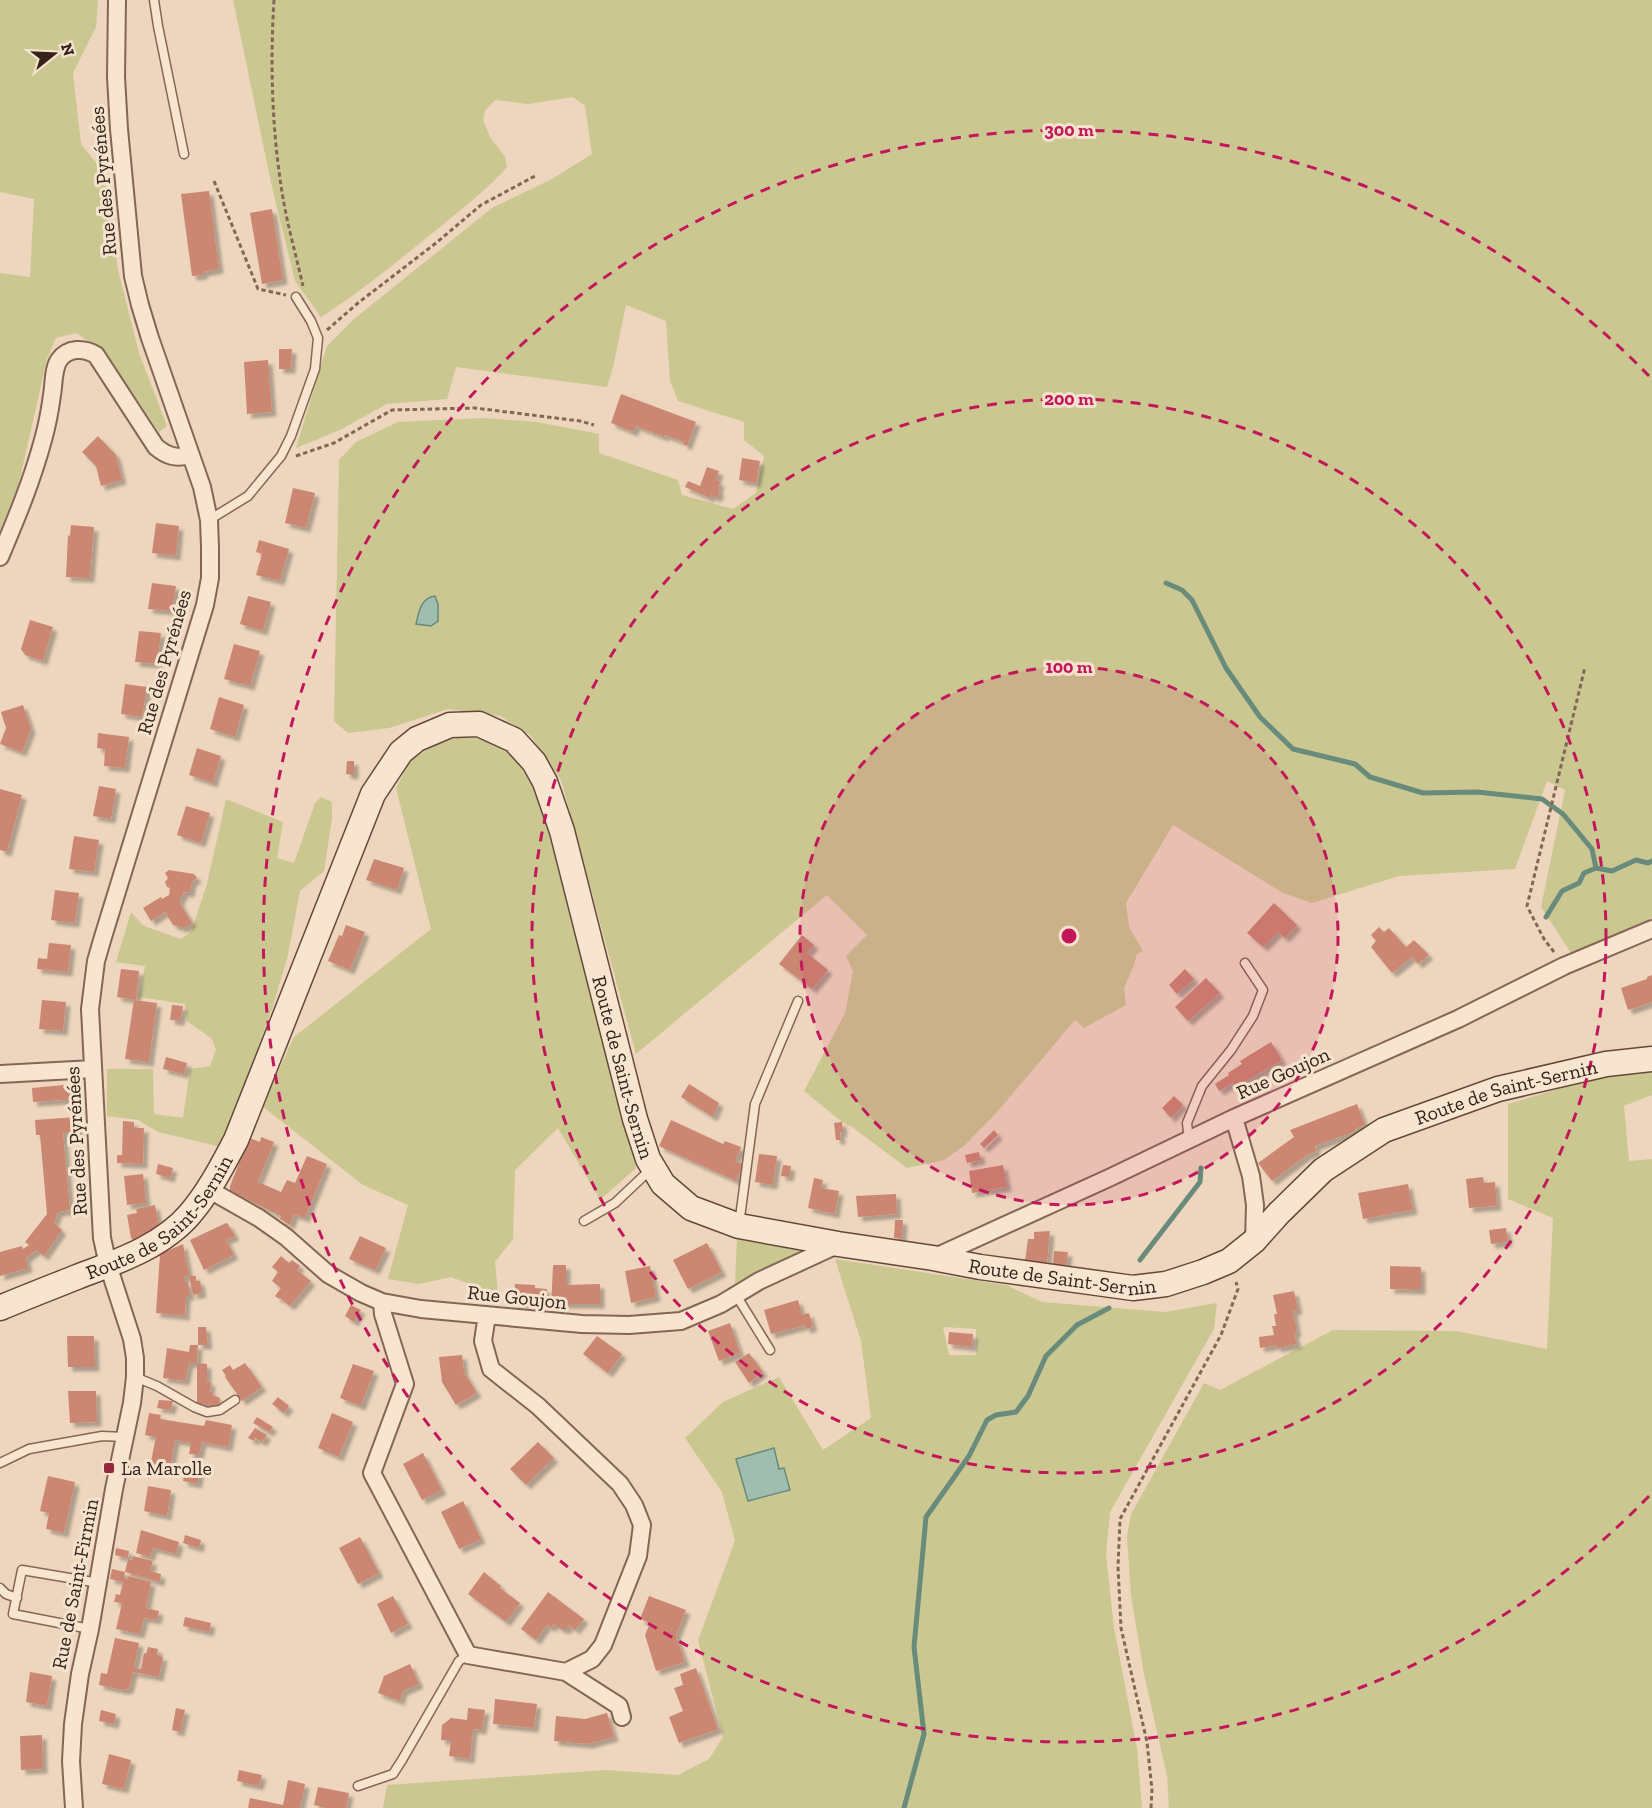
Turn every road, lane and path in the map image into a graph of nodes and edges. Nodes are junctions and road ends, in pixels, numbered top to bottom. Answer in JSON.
{"nodes":[{"id":1,"x":117,"y":0,"type":"edge"},
{"id":2,"x":154,"y":0,"type":"edge"},
{"id":3,"x":274,"y":0,"type":"edge"},
{"id":4,"x":184,"y":154,"type":"dead end"},
{"id":5,"x":535,"y":176,"type":"dead end"},
{"id":6,"x":213,"y":181,"type":"dead end"},
{"id":7,"x":296,"y":297,"type":"junction"},
{"id":8,"x":318,"y":338,"type":"junction"},
{"id":9,"x":594,"y":425,"type":"dead end"},
{"id":10,"x":190,"y":455,"type":"junction"},
{"id":11,"x":276,"y":462,"type":"junction"},
{"id":12,"x":208,"y":520,"type":"junction"},
{"id":13,"x":0,"y":557,"type":"edge"},
{"id":14,"x":1585,"y":667,"type":"dead end"},
{"id":15,"x":1652,"y":929,"type":"edge"},
{"id":16,"x":1245,"y":963,"type":"dead end"},
{"id":17,"x":1564,"y":966,"type":"junction"},
{"id":18,"x":798,"y":1001,"type":"dead end"},
{"id":19,"x":1652,"y":1059,"type":"edge"},
{"id":20,"x":93,"y":1069,"type":"junction"},
{"id":21,"x":0,"y":1074,"type":"edge"},
{"id":22,"x":1234,"y":1118,"type":"junction"},
{"id":23,"x":1189,"y":1140,"type":"junction"},
{"id":24,"x":653,"y":1167,"type":"junction"},
{"id":25,"x":208,"y":1189,"type":"junction"},
{"id":26,"x":584,"y":1221,"type":"dead end"},
{"id":27,"x":739,"y":1226,"type":"junction"},
{"id":28,"x":1254,"y":1241,"type":"junction"},
{"id":29,"x":838,"y":1244,"type":"junction"},
{"id":30,"x":933,"y":1258,"type":"junction"},
{"id":31,"x":1229,"y":1261,"type":"junction"},
{"id":32,"x":108,"y":1265,"type":"junction"},
{"id":33,"x":736,"y":1295,"type":"junction"},
{"id":34,"x":382,"y":1302,"type":"junction"},
{"id":35,"x":0,"y":1308,"type":"edge"},
{"id":36,"x":487,"y":1315,"type":"junction"},
{"id":37,"x":770,"y":1350,"type":"dead end"},
{"id":38,"x":135,"y":1377,"type":"junction"},
{"id":39,"x":235,"y":1400,"type":"dead end"},
{"id":40,"x":125,"y":1437,"type":"junction"},
{"id":41,"x":0,"y":1463,"type":"edge"},
{"id":42,"x":99,"y":1583,"type":"junction"},
{"id":43,"x":0,"y":1588,"type":"edge"},
{"id":44,"x":17,"y":1598,"type":"junction"},
{"id":45,"x":90,"y":1629,"type":"junction"},
{"id":46,"x":468,"y":1655,"type":"junction"},
{"id":47,"x":566,"y":1672,"type":"junction"},
{"id":48,"x":622,"y":1717,"type":"dead end"},
{"id":49,"x":358,"y":1786,"type":"dead end"},
{"id":50,"x":74,"y":1808,"type":"edge"},
{"id":51,"x":1151,"y":1808,"type":"edge"}],
"edges":[{"from":1,"to":10,"type":"street","name":"Rue des Pyrénées"},
{"from":2,"to":4,"type":"lane"},
{"from":3,"to":7,"type":"path"},
{"from":5,"to":8,"type":"path"},
{"from":6,"to":7,"type":"path"},
{"from":7,"to":8,"type":"lane"},
{"from":8,"to":11,"type":"lane"},
{"from":9,"to":11,"type":"path"},
{"from":10,"to":12,"type":"street","name":"Rue des Pyrénées"},
{"from":10,"to":13,"type":"street"},
{"from":11,"to":12,"type":"lane"},
{"from":12,"to":20,"type":"street","name":"Rue des Pyrénées"},
{"from":14,"to":17,"type":"path"},
{"from":15,"to":17,"type":"street","name":"Rue Goujon"},
{"from":16,"to":23,"type":"lane"},
{"from":17,"to":22,"type":"street","name":"Rue Goujon"},
{"from":18,"to":27,"type":"lane"},
{"from":19,"to":28,"type":"street","name":"Route de Saint-Sernin"},
{"from":20,"to":21,"type":"street"},
{"from":20,"to":32,"type":"street","name":"Rue des Pyrénées"},
{"from":22,"to":23,"type":"street","name":"Rue Goujon"},
{"from":22,"to":28,"type":"street"},
{"from":23,"to":30,"type":"street","name":"Rue Goujon"},
{"from":24,"to":25,"type":"street","name":"Route de Saint-Sernin"},
{"from":24,"to":26,"type":"lane"},
{"from":24,"to":27,"type":"street","name":"Route de Saint-Sernin"},
{"from":25,"to":32,"type":"street","name":"Route de Saint-Sernin"},
{"from":25,"to":34,"type":"street","name":"Rue Goujon"},
{"from":27,"to":29,"type":"street","name":"Route de Saint-Sernin"},
{"from":28,"to":31,"type":"street","name":"Route de Saint-Sernin"},
{"from":29,"to":30,"type":"street","name":"Route de Saint-Sernin"},
{"from":29,"to":33,"type":"street","name":"Rue Goujon"},
{"from":30,"to":31,"type":"street","name":"Route de Saint-Sernin"},
{"from":31,"to":51,"type":"path"},
{"from":32,"to":35,"type":"street","name":"Route de Saint-Sernin"},
{"from":32,"to":38,"type":"street","name":"Rue de Saint-Firmin"},
{"from":33,"to":36,"type":"street","name":"Rue Goujon"},
{"from":33,"to":37,"type":"lane"},
{"from":34,"to":36,"type":"street","name":"Rue Goujon"},
{"from":34,"to":46,"type":"street"},
{"from":36,"to":47,"type":"street"},
{"from":38,"to":39,"type":"lane"},
{"from":38,"to":40,"type":"street","name":"Rue de Saint-Firmin"},
{"from":40,"to":41,"type":"lane"},
{"from":40,"to":42,"type":"street","name":"Rue de Saint-Firmin"},
{"from":42,"to":44,"type":"lane"},
{"from":42,"to":45,"type":"street","name":"Rue de Saint-Firmin"},
{"from":43,"to":44,"type":"lane"},
{"from":44,"to":45,"type":"lane"},
{"from":45,"to":50,"type":"street","name":"Rue de Saint-Firmin"},
{"from":46,"to":47,"type":"street"},
{"from":46,"to":49,"type":"lane"},
{"from":47,"to":48,"type":"street"}]}
